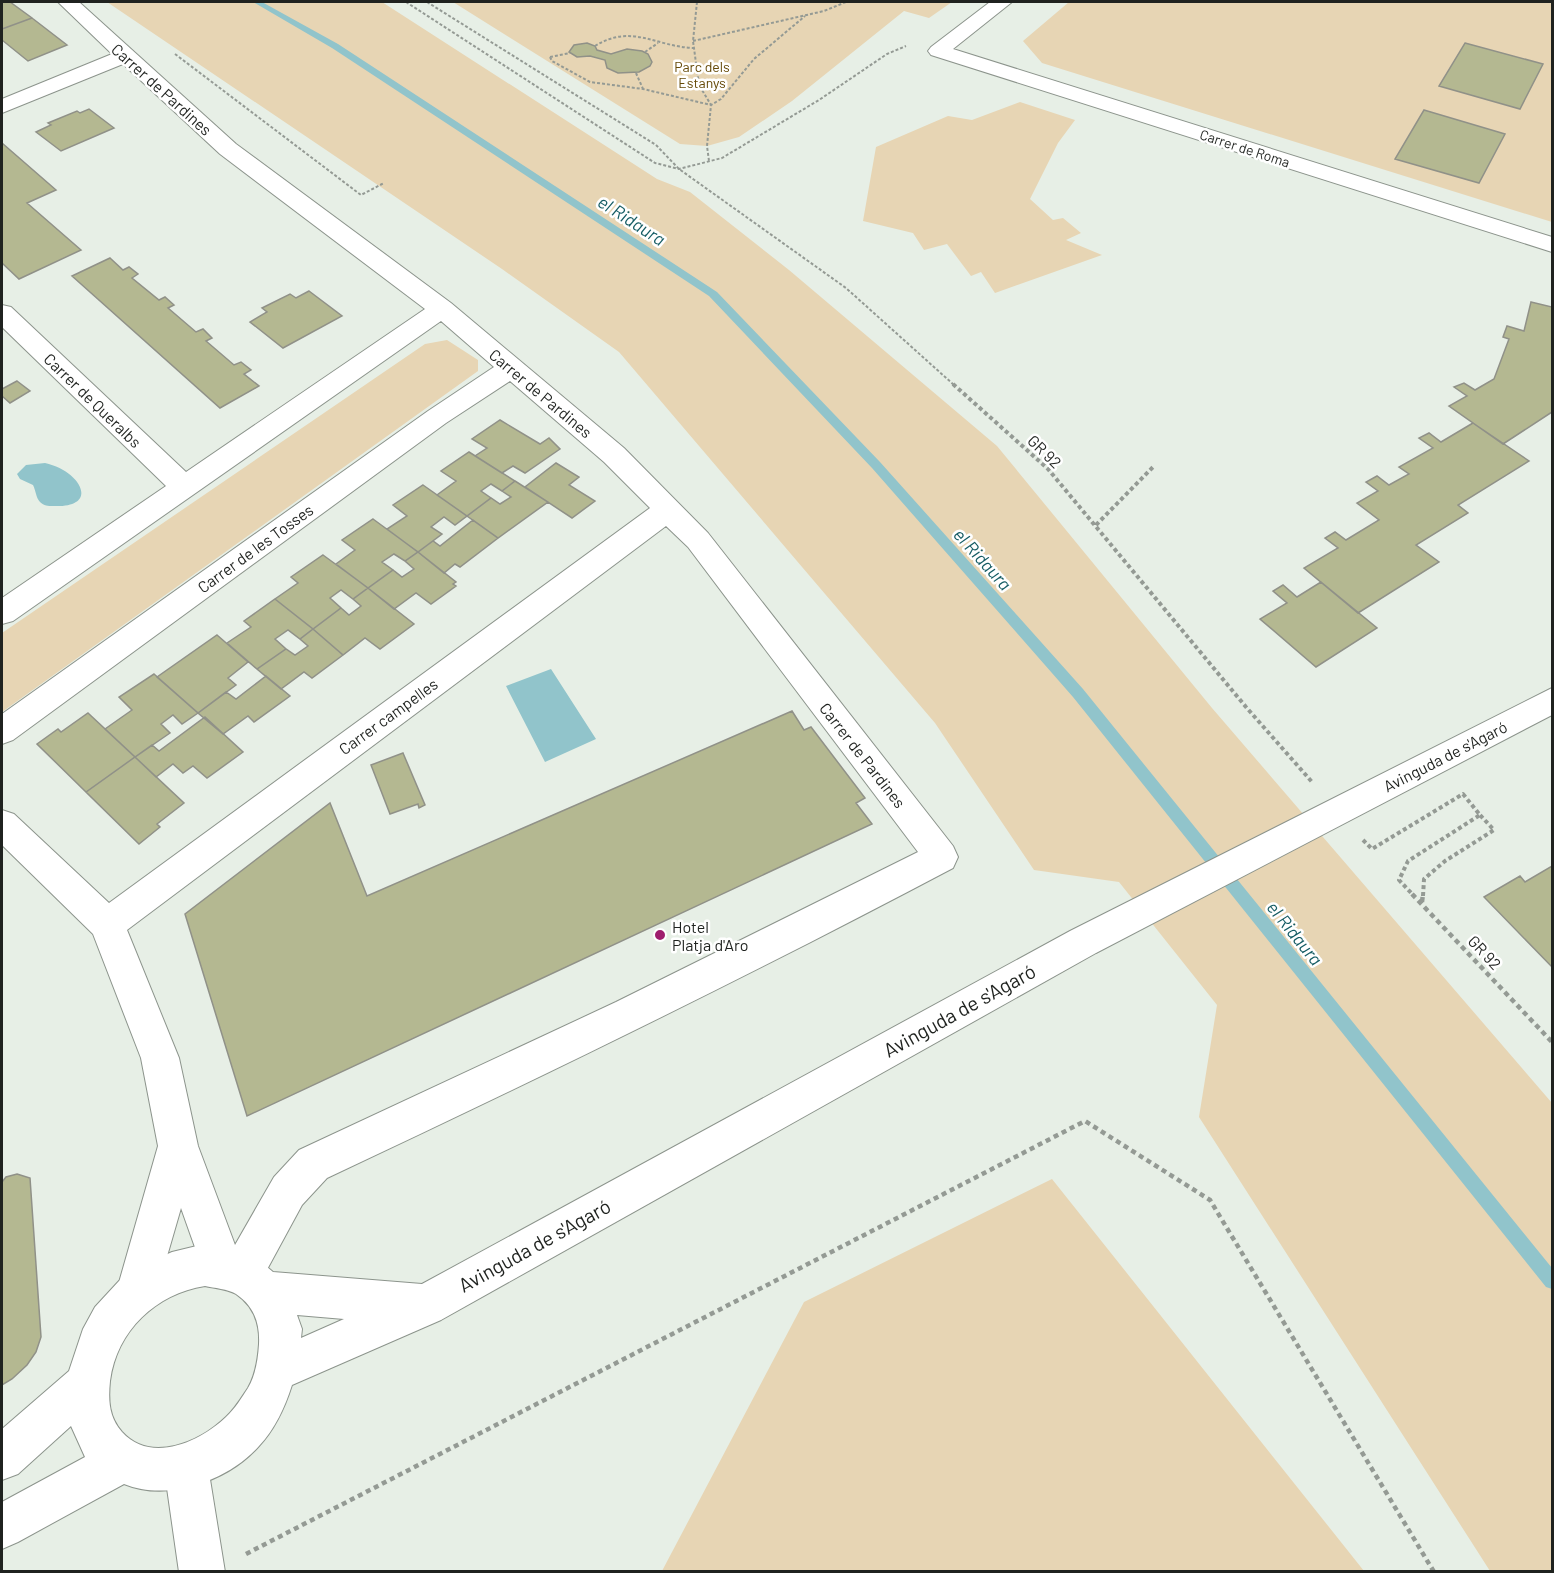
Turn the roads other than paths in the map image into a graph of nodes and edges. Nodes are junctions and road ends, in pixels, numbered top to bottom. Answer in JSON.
{"nodes":[{"id":1,"x":68,"y":2,"type":"edge"},
{"id":2,"x":1002,"y":2,"type":"edge"},
{"id":3,"x":124,"y":56,"type":"junction"},
{"id":4,"x":2,"y":107,"type":"edge"},
{"id":5,"x":1552,"y":245,"type":"edge"},
{"id":6,"x":442,"y":309,"type":"junction"},
{"id":7,"x":2,"y":313,"type":"edge"},
{"id":8,"x":511,"y":368,"type":"junction"},
{"id":9,"x":184,"y":487,"type":"junction"},
{"id":10,"x":669,"y":509,"type":"junction"},
{"id":11,"x":2,"y":613,"type":"edge"},
{"id":12,"x":1552,"y":701,"type":"edge"},
{"id":13,"x":2,"y":731,"type":"edge"},
{"id":14,"x":2,"y":824,"type":"edge"},
{"id":15,"x":107,"y":924,"type":"junction"},
{"id":16,"x":178,"y":1146,"type":"junction"},
{"id":17,"x":243,"y":1277,"type":"junction"},
{"id":18,"x":137,"y":1293,"type":"junction"},
{"id":19,"x":426,"y":1305,"type":"junction"},
{"id":20,"x":278,"y":1370,"type":"junction"},
{"id":21,"x":87,"y":1383,"type":"junction"},
{"id":22,"x":2,"y":1458,"type":"edge"},
{"id":23,"x":122,"y":1461,"type":"junction"},
{"id":24,"x":186,"y":1467,"type":"junction"},
{"id":25,"x":2,"y":1526,"type":"edge"},
{"id":26,"x":202,"y":1572,"type":"edge"}],
"edges":[{"from":1,"to":3,"type":"street","name":"Carrer de Pardines"},
{"from":2,"to":5,"type":"street","name":"Carrer de Roma"},
{"from":3,"to":4,"type":"street"},
{"from":3,"to":6,"type":"street","name":"Carrer de Pardines"},
{"from":6,"to":8,"type":"street","name":"Carrer de Pardines"},
{"from":6,"to":9,"type":"street"},
{"from":7,"to":9,"type":"street","name":"Carrer de Queralbs"},
{"from":8,"to":10,"type":"street","name":"Carrer de Pardines"},
{"from":8,"to":13,"type":"street","name":"Carrer de les Tosses"},
{"from":9,"to":11,"type":"street"},
{"from":10,"to":15,"type":"street","name":"Carrer campelles"},
{"from":10,"to":17,"type":"street","name":"Carrer de Pardines"},
{"from":12,"to":19,"type":"street","name":"Avinguda de s'Agaró"},
{"from":14,"to":15,"type":"street"},
{"from":15,"to":16,"type":"street"},
{"from":16,"to":17,"type":"street"},
{"from":16,"to":18,"type":"street"},
{"from":17,"to":18,"type":"street"},
{"from":17,"to":19,"type":"street"},
{"from":17,"to":20,"type":"street"},
{"from":18,"to":21,"type":"street"},
{"from":19,"to":20,"type":"street","name":"Avinguda de s'Agaró"},
{"from":20,"to":24,"type":"street"},
{"from":21,"to":22,"type":"street"},
{"from":21,"to":23,"type":"street"},
{"from":23,"to":24,"type":"street"},
{"from":23,"to":25,"type":"street"},
{"from":24,"to":26,"type":"street"}]}
